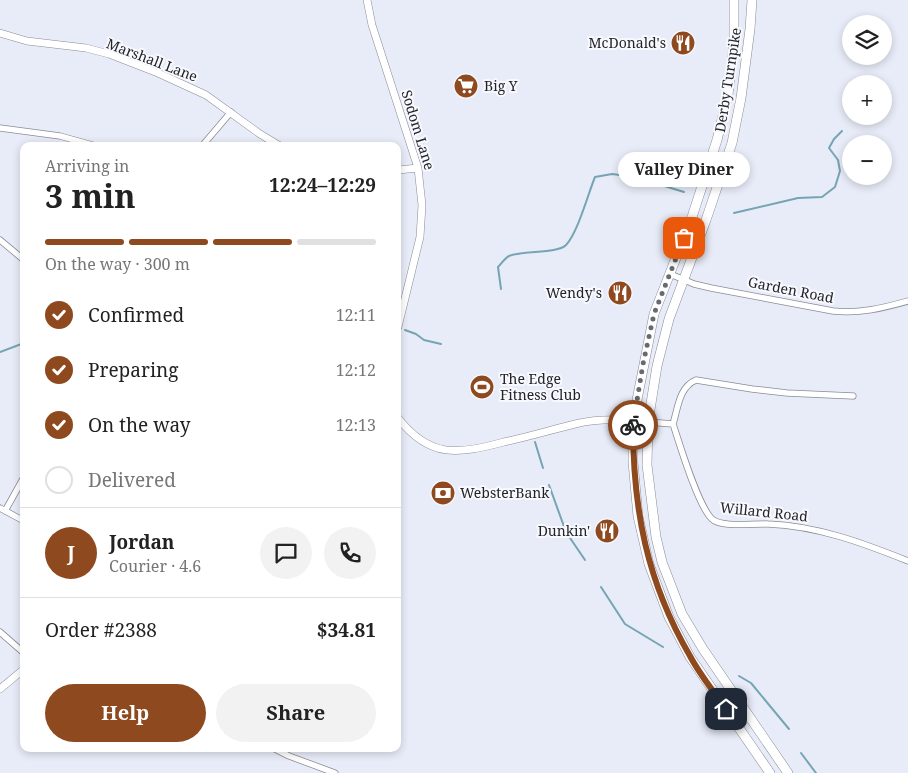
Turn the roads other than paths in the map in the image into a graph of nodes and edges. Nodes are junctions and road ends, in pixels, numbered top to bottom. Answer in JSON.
{"nodes":[{"id":1,"x":367,"y":0,"type":"edge"},
{"id":2,"x":734,"y":0,"type":"edge"},
{"id":3,"x":752,"y":0,"type":"edge"},
{"id":4,"x":734,"y":12,"type":"junction"},
{"id":5,"x":752,"y":12,"type":"junction"},
{"id":6,"x":0,"y":33,"type":"edge"},
{"id":7,"x":232,"y":112,"type":"junction"},
{"id":8,"x":0,"y":128,"type":"edge"},
{"id":9,"x":82,"y":142,"type":"edge"},
{"id":10,"x":206,"y":142,"type":"edge"},
{"id":11,"x":273,"y":142,"type":"edge"},
{"id":12,"x":418,"y":168,"type":"junction"},
{"id":13,"x":401,"y":170,"type":"edge"},
{"id":14,"x":0,"y":240,"type":"edge"},
{"id":15,"x":20,"y":257,"type":"edge"},
{"id":16,"x":670,"y":274,"type":"junction"},
{"id":17,"x":685,"y":280,"type":"junction"},
{"id":18,"x":666,"y":284,"type":"junction"},
{"id":19,"x":681,"y":290,"type":"junction"},
{"id":20,"x":908,"y":301,"type":"edge"},
{"id":21,"x":401,"y":316,"type":"edge"},
{"id":22,"x":853,"y":396,"type":"dead end"},
{"id":23,"x":633,"y":420,"type":"junction"},
{"id":24,"x":401,"y":421,"type":"edge"},
{"id":25,"x":648,"y":422,"type":"junction"},
{"id":26,"x":673,"y":424,"type":"junction"},
{"id":27,"x":20,"y":483,"type":"edge"},
{"id":28,"x":3,"y":509,"type":"edge"},
{"id":29,"x":20,"y":519,"type":"edge"},
{"id":30,"x":908,"y":562,"type":"edge"},
{"id":31,"x":0,"y":632,"type":"edge"},
{"id":32,"x":20,"y":650,"type":"edge"},
{"id":33,"x":20,"y":672,"type":"edge"},
{"id":34,"x":0,"y":689,"type":"edge"},
{"id":35,"x":280,"y":752,"type":"edge"},
{"id":36,"x":335,"y":773,"type":"edge"},
{"id":37,"x":770,"y":773,"type":"edge"},
{"id":38,"x":788,"y":773,"type":"edge"}],
"edges":[{"from":1,"to":12,"type":"street","name":"Sodom Lane"},
{"from":2,"to":4,"type":"highway","name":"Derby Turnpike"},
{"from":3,"to":5,"type":"highway","name":"Derby Turnpike"},
{"from":4,"to":5,"type":"highway"},
{"from":4,"to":16,"type":"highway","name":"Derby Turnpike"},
{"from":5,"to":17,"type":"highway","name":"Derby Turnpike"},
{"from":6,"to":7,"type":"street","name":"Marshall Lane"},
{"from":7,"to":10,"type":"street"},
{"from":7,"to":11,"type":"street","name":"Marshall Lane"},
{"from":8,"to":9,"type":"street"},
{"from":12,"to":13,"type":"street"},
{"from":12,"to":21,"type":"street","name":"Sodom Lane"},
{"from":14,"to":15,"type":"street"},
{"from":16,"to":17,"type":"street","name":"Garden Road"},
{"from":16,"to":18,"type":"highway","name":"Derby Turnpike"},
{"from":17,"to":19,"type":"highway","name":"Derby Turnpike"},
{"from":17,"to":20,"type":"street","name":"Garden Road"},
{"from":18,"to":19,"type":"highway"},
{"from":18,"to":23,"type":"highway","name":"Derby Turnpike"},
{"from":19,"to":25,"type":"highway","name":"Derby Turnpike"},
{"from":22,"to":26,"type":"street"},
{"from":23,"to":24,"type":"street"},
{"from":23,"to":25,"type":"street"},
{"from":23,"to":37,"type":"highway","name":"Derby Turnpike"},
{"from":25,"to":26,"type":"street"},
{"from":25,"to":38,"type":"highway","name":"Derby Turnpike"},
{"from":26,"to":30,"type":"street","name":"Willard Road"},
{"from":27,"to":28,"type":"street"},
{"from":28,"to":29,"type":"street"},
{"from":31,"to":32,"type":"street"},
{"from":33,"to":34,"type":"street"},
{"from":35,"to":36,"type":"street"}]}
